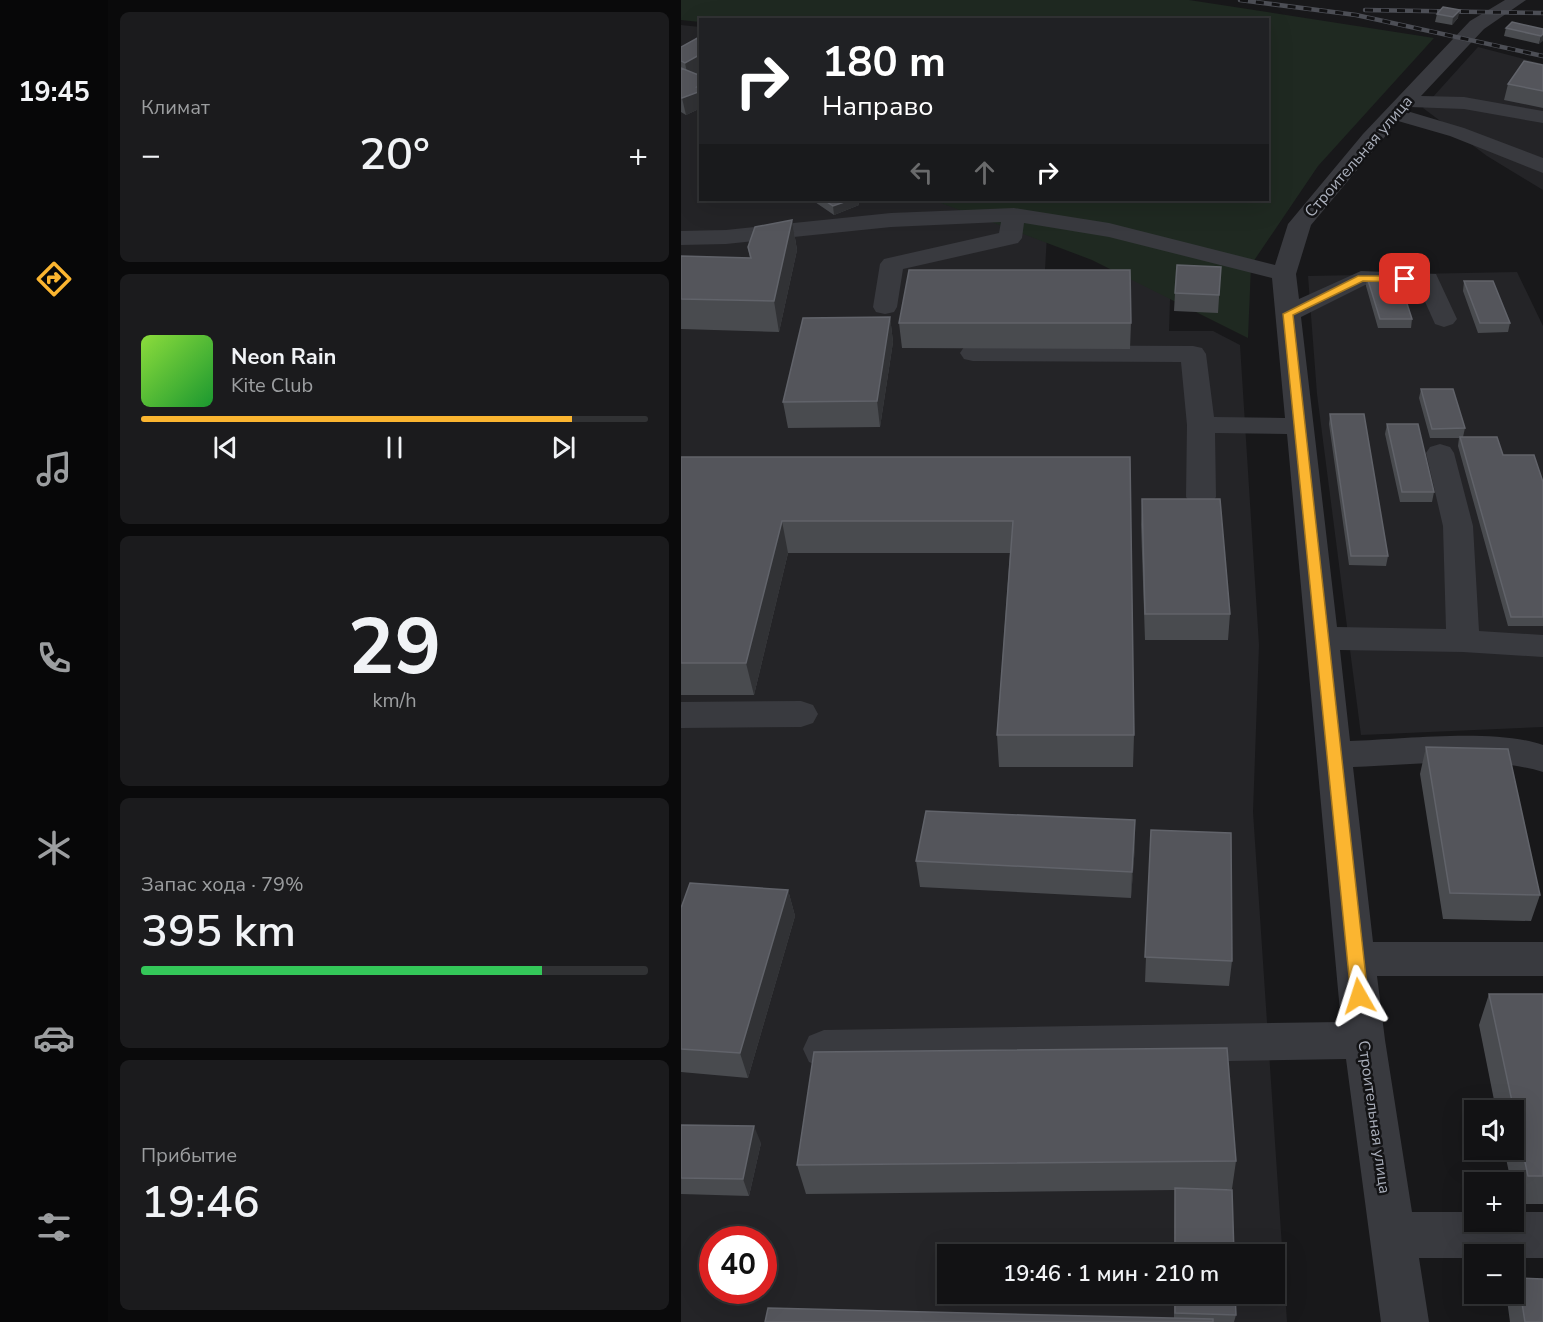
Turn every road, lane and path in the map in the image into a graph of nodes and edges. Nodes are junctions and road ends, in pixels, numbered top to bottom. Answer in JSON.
{"nodes":[{"id":1,"x":1517,"y":0,"type":"edge"},
{"id":2,"x":1399,"y":107,"type":"junction"},
{"id":3,"x":1543,"y":117,"type":"edge"},
{"id":4,"x":1543,"y":166,"type":"edge"},
{"id":5,"x":860,"y":201,"type":"edge"},
{"id":6,"x":930,"y":201,"type":"edge"},
{"id":7,"x":1014,"y":216,"type":"junction"},
{"id":8,"x":953,"y":218,"type":"junction"},
{"id":9,"x":873,"y":222,"type":"junction"},
{"id":10,"x":681,"y":238,"type":"edge"},
{"id":11,"x":1284,"y":274,"type":"junction"},
{"id":12,"x":885,"y":307,"type":"dead end"},
{"id":13,"x":1288,"y":314,"type":"junction"},
{"id":14,"x":1444,"y":319,"type":"dead end"},
{"id":15,"x":973,"y":354,"type":"dead end"},
{"id":16,"x":1201,"y":425,"type":"junction"},
{"id":17,"x":1299,"y":426,"type":"junction"},
{"id":18,"x":1440,"y":453,"type":"dead end"},
{"id":19,"x":1201,"y":497,"type":"edge"},
{"id":20,"x":1321,"y":638,"type":"junction"},
{"id":21,"x":1463,"y":641,"type":"junction"},
{"id":22,"x":1543,"y":646,"type":"edge"},
{"id":23,"x":801,"y":714,"type":"dead end"},
{"id":24,"x":681,"y":715,"type":"edge"},
{"id":25,"x":1343,"y":754,"type":"dead end"},
{"id":26,"x":1543,"y":759,"type":"edge"},
{"id":27,"x":1368,"y":959,"type":"dead end"},
{"id":28,"x":1543,"y":959,"type":"edge"},
{"id":29,"x":1364,"y":1040,"type":"junction"},
{"id":30,"x":824,"y":1049,"type":"edge"},
{"id":31,"x":1401,"y":1235,"type":"dead end"},
{"id":32,"x":1543,"y":1235,"type":"edge"},
{"id":33,"x":1405,"y":1322,"type":"edge"}],
"edges":[{"from":1,"to":2,"type":"street","name":"Строительная улица"},
{"from":2,"to":3,"type":"street"},
{"from":2,"to":4,"type":"street"},
{"from":2,"to":11,"type":"street","name":"Строительная улица"},
{"from":5,"to":9,"type":"street"},
{"from":6,"to":8,"type":"street"},
{"from":7,"to":8,"type":"street"},
{"from":7,"to":11,"type":"street"},
{"from":7,"to":12,"type":"street"},
{"from":8,"to":9,"type":"street"},
{"from":9,"to":10,"type":"street"},
{"from":11,"to":13,"type":"street","name":"Строительная улица"},
{"from":13,"to":14,"type":"street"},
{"from":13,"to":17,"type":"street","name":"Строительная улица"},
{"from":15,"to":16,"type":"street"},
{"from":16,"to":17,"type":"street"},
{"from":16,"to":19,"type":"street"},
{"from":17,"to":20,"type":"street","name":"Строительная улица"},
{"from":18,"to":21,"type":"street"},
{"from":20,"to":21,"type":"street"},
{"from":20,"to":29,"type":"street","name":"Строительная улица"},
{"from":21,"to":22,"type":"street"},
{"from":23,"to":24,"type":"street"},
{"from":25,"to":26,"type":"street"},
{"from":27,"to":28,"type":"street"},
{"from":29,"to":30,"type":"street"},
{"from":29,"to":33,"type":"street","name":"Строительная улица"},
{"from":31,"to":32,"type":"street"}]}
